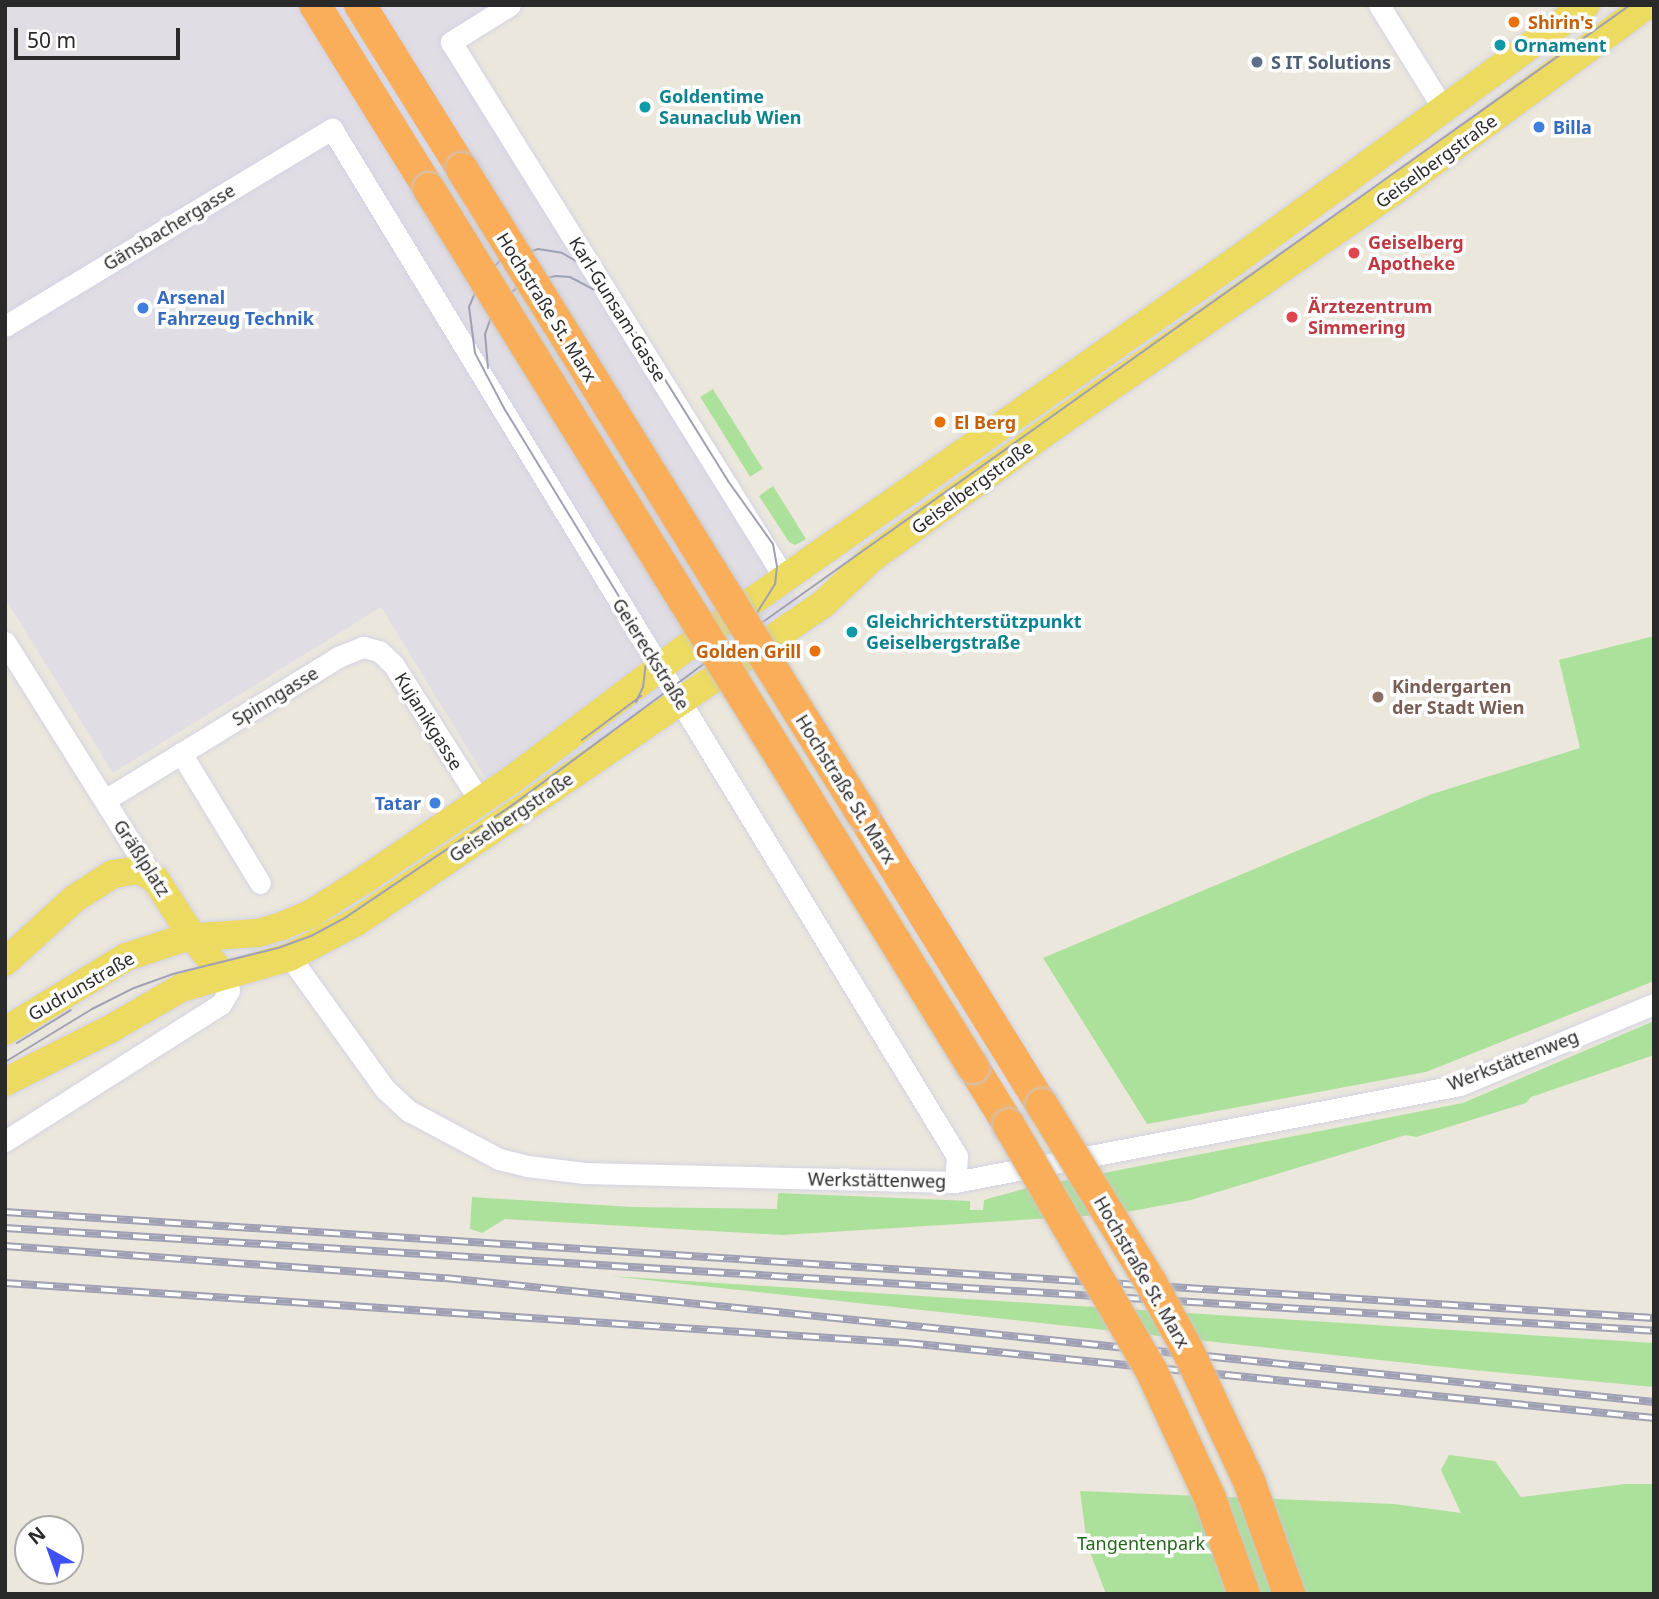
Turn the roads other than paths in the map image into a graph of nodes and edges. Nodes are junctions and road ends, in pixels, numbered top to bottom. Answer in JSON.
{"nodes":[{"id":1,"x":315,"y":5,"type":"edge"},
{"id":2,"x":360,"y":5,"type":"edge"},
{"id":3,"x":370,"y":5,"type":"edge"},
{"id":4,"x":510,"y":5,"type":"edge"},
{"id":5,"x":1379,"y":5,"type":"edge"},
{"id":6,"x":1586,"y":5,"type":"edge"},
{"id":7,"x":1647,"y":5,"type":"edge"},
{"id":8,"x":390,"y":54,"type":"junction"},
{"id":9,"x":1444,"y":110,"type":"junction"},
{"id":10,"x":332,"y":129,"type":"joint"},
{"id":11,"x":5,"y":326,"type":"edge"},
{"id":12,"x":784,"y":577,"type":"junction"},
{"id":13,"x":5,"y":642,"type":"edge"},
{"id":14,"x":373,"y":648,"type":"joint"},
{"id":15,"x":659,"y":667,"type":"junction"},
{"id":16,"x":681,"y":701,"type":"junction"},
{"id":17,"x":181,"y":753,"type":"junction"},
{"id":18,"x":105,"y":800,"type":"junction"},
{"id":19,"x":480,"y":801,"type":"junction"},
{"id":20,"x":151,"y":875,"type":"junction"},
{"id":21,"x":260,"y":883,"type":"dead end"},
{"id":22,"x":282,"y":926,"type":"joint"},
{"id":23,"x":192,"y":936,"type":"junction"},
{"id":24,"x":290,"y":957,"type":"junction"},
{"id":25,"x":5,"y":962,"type":"edge"},
{"id":26,"x":222,"y":974,"type":"junction"},
{"id":27,"x":1654,"y":1004,"type":"edge"},
{"id":28,"x":5,"y":1031,"type":"edge"},
{"id":29,"x":5,"y":1082,"type":"edge"},
{"id":30,"x":5,"y":1141,"type":"edge"},
{"id":31,"x":955,"y":1182,"type":"junction"},
{"id":32,"x":1244,"y":1594,"type":"edge"},
{"id":33,"x":1289,"y":1594,"type":"edge"}],
"edges":[{"from":1,"to":32,"type":"highway","bridge":true},
{"from":2,"to":8,"type":"highway","name":"Hochstraße St. Marx"},
{"from":3,"to":8,"type":"highway"},
{"from":4,"to":12,"type":"street","name":"Karl-Gunsam-Gasse"},
{"from":5,"to":9,"type":"street"},
{"from":6,"to":9,"type":"main road","name":"Geiselbergstraße"},
{"from":7,"to":16,"type":"main road","name":"Geiselbergstraße"},
{"from":8,"to":33,"type":"highway","name":"Hochstraße St. Marx","bridge":true},
{"from":9,"to":12,"type":"main road","name":"Geiselbergstraße"},
{"from":10,"to":11,"type":"street","name":"Gänsbachergasse"},
{"from":10,"to":15,"type":"street","name":"Geiereckstraße"},
{"from":12,"to":15,"type":"main road","name":"Geiselbergstraße"},
{"from":13,"to":18,"type":"street"},
{"from":14,"to":17,"type":"street","name":"Spinngasse"},
{"from":14,"to":19,"type":"street","name":"Kujanikgasse"},
{"from":15,"to":16,"type":"street","name":"Geiereckstraße"},
{"from":15,"to":19,"type":"main road","name":"Geiselbergstraße"},
{"from":16,"to":24,"type":"main road","name":"Geiselbergstraße"},
{"from":16,"to":31,"type":"street","name":"Geiereckstraße"},
{"from":17,"to":18,"type":"street","name":"Gräßlplatz"},
{"from":17,"to":21,"type":"street"},
{"from":18,"to":20,"type":"street","name":"Gräßlplatz"},
{"from":19,"to":22,"type":"main road","name":"Geiselbergstraße"},
{"from":20,"to":23,"type":"main road","name":"Gräßlplatz"},
{"from":20,"to":25,"type":"main road"},
{"from":22,"to":23,"type":"main road","name":"Gudrunstraße"},
{"from":23,"to":26,"type":"main road","name":"Gräßlplatz"},
{"from":23,"to":28,"type":"main road","name":"Gudrunstraße"},
{"from":24,"to":26,"type":"main road"},
{"from":24,"to":31,"type":"street","name":"Werkstättenweg"},
{"from":26,"to":29,"type":"main road"},
{"from":26,"to":30,"type":"street"},
{"from":27,"to":31,"type":"street","name":"Werkstättenweg"}]}
